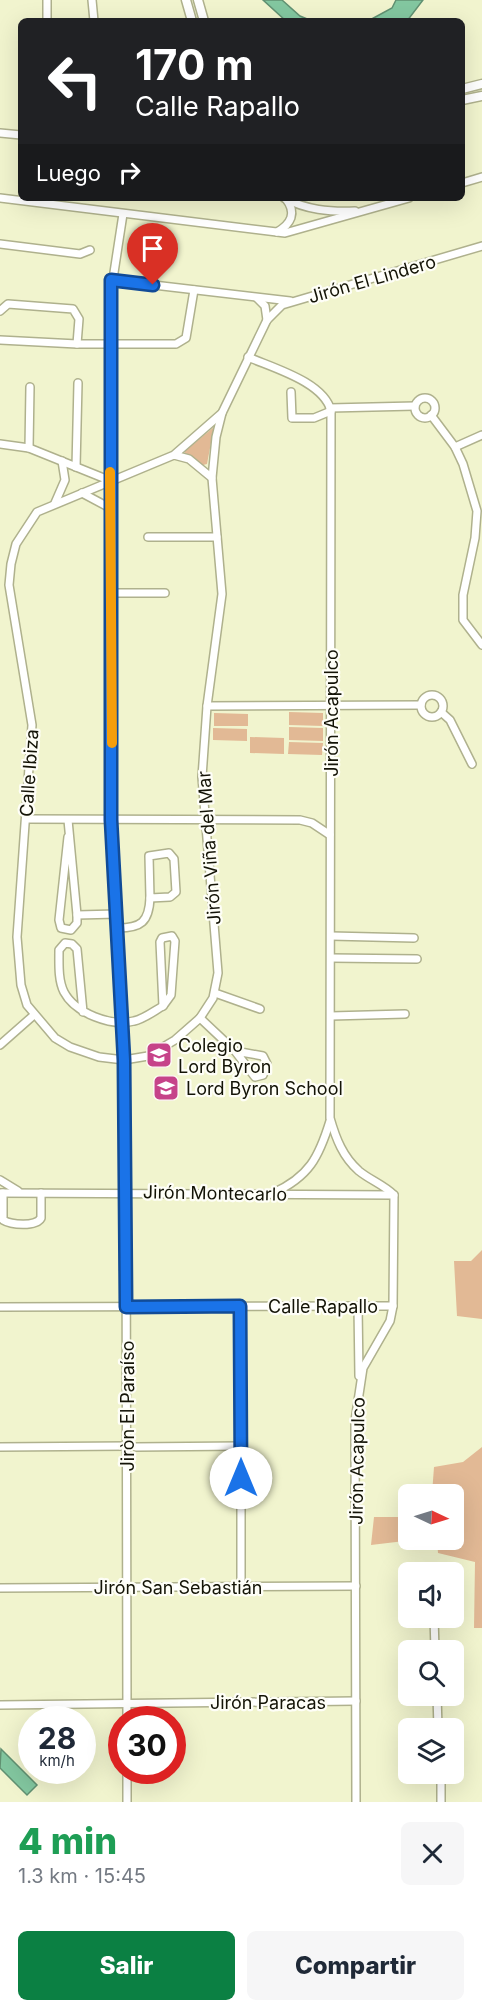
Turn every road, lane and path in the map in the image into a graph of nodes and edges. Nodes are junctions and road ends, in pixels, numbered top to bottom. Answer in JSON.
{"nodes":[{"id":1,"x":47,"y":0,"type":"edge"},
{"id":2,"x":92,"y":0,"type":"edge"},
{"id":3,"x":186,"y":0,"type":"edge"},
{"id":4,"x":198,"y":0,"type":"edge"},
{"id":5,"x":47,"y":18,"type":"edge"},
{"id":6,"x":94,"y":18,"type":"edge"},
{"id":7,"x":191,"y":18,"type":"edge"},
{"id":8,"x":203,"y":18,"type":"edge"},
{"id":9,"x":482,"y":84,"type":"edge"},
{"id":10,"x":465,"y":88,"type":"edge"},
{"id":11,"x":482,"y":96,"type":"edge"},
{"id":12,"x":465,"y":99,"type":"edge"},
{"id":13,"x":0,"y":133,"type":"edge"},
{"id":14,"x":18,"y":135,"type":"edge"},
{"id":15,"x":482,"y":177,"type":"edge"},
{"id":16,"x":465,"y":182,"type":"edge"},
{"id":17,"x":0,"y":198,"type":"edge"},
{"id":18,"x":18,"y":200,"type":"edge"},
{"id":19,"x":23,"y":201,"type":"edge"},
{"id":20,"x":77,"y":201,"type":"edge"},
{"id":21,"x":287,"y":201,"type":"edge"},
{"id":22,"x":290,"y":201,"type":"edge"},
{"id":23,"x":398,"y":201,"type":"edge"},
{"id":24,"x":76,"y":208,"type":"junction"},
{"id":25,"x":366,"y":210,"type":"junction"},
{"id":26,"x":123,"y":214,"type":"junction"},
{"id":27,"x":276,"y":233,"type":"junction"},
{"id":28,"x":0,"y":244,"type":"edge"},
{"id":29,"x":482,"y":246,"type":"edge"},
{"id":30,"x":90,"y":250,"type":"dead end"},
{"id":31,"x":111,"y":280,"type":"junction"},
{"id":32,"x":194,"y":290,"type":"junction"},
{"id":33,"x":257,"y":298,"type":"junction"},
{"id":34,"x":296,"y":301,"type":"junction"},
{"id":35,"x":0,"y":311,"type":"edge"},
{"id":36,"x":267,"y":321,"type":"junction"},
{"id":37,"x":0,"y":340,"type":"edge"},
{"id":38,"x":77,"y":344,"type":"junction"},
{"id":39,"x":111,"y":344,"type":"junction"},
{"id":40,"x":248,"y":357,"type":"junction"},
{"id":41,"x":78,"y":382,"type":"dead end"},
{"id":42,"x":30,"y":387,"type":"dead end"},
{"id":43,"x":291,"y":392,"type":"dead end"},
{"id":44,"x":415,"y":406,"type":"junction"},
{"id":45,"x":331,"y":409,"type":"junction"},
{"id":46,"x":222,"y":413,"type":"junction"},
{"id":47,"x":431,"y":415,"type":"junction"},
{"id":48,"x":482,"y":435,"type":"edge"},
{"id":49,"x":0,"y":444,"type":"edge"},
{"id":50,"x":455,"y":447,"type":"junction"},
{"id":51,"x":29,"y":448,"type":"junction"},
{"id":52,"x":174,"y":455,"type":"junction"},
{"id":53,"x":62,"y":461,"type":"junction"},
{"id":54,"x":76,"y":467,"type":"junction"},
{"id":55,"x":212,"y":478,"type":"junction"},
{"id":56,"x":111,"y":481,"type":"junction"},
{"id":57,"x":82,"y":492,"type":"junction"},
{"id":58,"x":55,"y":503,"type":"junction"},
{"id":59,"x":112,"y":509,"type":"junction"},
{"id":60,"x":148,"y":537,"type":"dead end"},
{"id":61,"x":217,"y":537,"type":"junction"},
{"id":62,"x":112,"y":593,"type":"junction"},
{"id":63,"x":165,"y":593,"type":"dead end"},
{"id":64,"x":482,"y":645,"type":"edge"},
{"id":65,"x":331,"y":705,"type":"junction"},
{"id":66,"x":421,"y":705,"type":"junction"},
{"id":67,"x":207,"y":706,"type":"junction"},
{"id":68,"x":441,"y":712,"type":"junction"},
{"id":69,"x":472,"y":764,"type":"dead end"},
{"id":70,"x":26,"y":819,"type":"junction"},
{"id":71,"x":68,"y":820,"type":"junction"},
{"id":72,"x":111,"y":820,"type":"junction"},
{"id":73,"x":204,"y":820,"type":"junction"},
{"id":74,"x":330,"y":835,"type":"junction"},
{"id":75,"x":68,"y":837,"type":"junction"},
{"id":76,"x":150,"y":898,"type":"junction"},
{"id":77,"x":117,"y":914,"type":"junction"},
{"id":78,"x":77,"y":915,"type":"junction"},
{"id":79,"x":118,"y":928,"type":"junction"},
{"id":80,"x":331,"y":936,"type":"junction"},
{"id":81,"x":414,"y":938,"type":"dead end"},
{"id":82,"x":331,"y":958,"type":"junction"},
{"id":83,"x":417,"y":959,"type":"dead end"},
{"id":84,"x":215,"y":993,"type":"junction"},
{"id":85,"x":162,"y":1006,"type":"junction"},
{"id":86,"x":260,"y":1009,"type":"dead end"},
{"id":87,"x":83,"y":1012,"type":"junction"},
{"id":88,"x":405,"y":1014,"type":"dead end"},
{"id":89,"x":34,"y":1015,"type":"junction"},
{"id":90,"x":331,"y":1016,"type":"junction"},
{"id":91,"x":200,"y":1018,"type":"junction"},
{"id":92,"x":123,"y":1022,"type":"junction"},
{"id":93,"x":0,"y":1045,"type":"edge"},
{"id":94,"x":235,"y":1051,"type":"junction"},
{"id":95,"x":124,"y":1060,"type":"junction"},
{"id":96,"x":330,"y":1118,"type":"junction"},
{"id":97,"x":0,"y":1180,"type":"edge"},
{"id":98,"x":20,"y":1192,"type":"junction"},
{"id":99,"x":126,"y":1192,"type":"junction"},
{"id":100,"x":2,"y":1193,"type":"edge"},
{"id":101,"x":41,"y":1193,"type":"junction"},
{"id":102,"x":269,"y":1194,"type":"junction"},
{"id":103,"x":394,"y":1195,"type":"junction"},
{"id":104,"x":240,"y":1306,"type":"junction"},
{"id":105,"x":358,"y":1306,"type":"junction"},
{"id":106,"x":393,"y":1306,"type":"junction"},
{"id":107,"x":0,"y":1307,"type":"edge"},
{"id":108,"x":126,"y":1307,"type":"junction"},
{"id":109,"x":359,"y":1385,"type":"junction"},
{"id":110,"x":127,"y":1446,"type":"junction"},
{"id":111,"x":241,"y":1446,"type":"junction"},
{"id":112,"x":0,"y":1447,"type":"edge"},
{"id":113,"x":136,"y":1447,"type":"dead end"},
{"id":114,"x":242,"y":1586,"type":"junction"},
{"id":115,"x":356,"y":1586,"type":"junction"},
{"id":116,"x":127,"y":1587,"type":"junction"},
{"id":117,"x":0,"y":1588,"type":"edge"},
{"id":118,"x":356,"y":1701,"type":"junction"},
{"id":119,"x":127,"y":1703,"type":"junction"},
{"id":120,"x":0,"y":1705,"type":"edge"},
{"id":121,"x":127,"y":1784,"type":"edge"},
{"id":122,"x":441,"y":1784,"type":"edge"},
{"id":123,"x":127,"y":1802,"type":"edge"},
{"id":124,"x":356,"y":1802,"type":"edge"},
{"id":125,"x":441,"y":1802,"type":"edge"}],
"edges":[{"from":1,"to":5,"type":"street"},
{"from":2,"to":6,"type":"street"},
{"from":3,"to":7,"type":"street"},
{"from":4,"to":8,"type":"street"},
{"from":9,"to":10,"type":"street"},
{"from":11,"to":12,"type":"street"},
{"from":13,"to":14,"type":"street"},
{"from":15,"to":16,"type":"street"},
{"from":17,"to":18,"type":"street"},
{"from":19,"to":24,"type":"street"},
{"from":20,"to":24,"type":"street"},
{"from":21,"to":27,"type":"street"},
{"from":22,"to":25,"type":"street"},
{"from":23,"to":25,"type":"street"},
{"from":24,"to":26,"type":"street"},
{"from":25,"to":27,"type":"street"},
{"from":26,"to":27,"type":"street"},
{"from":26,"to":31,"type":"street","name":"Jiròn El Paraíso"},
{"from":28,"to":30,"type":"street"},
{"from":29,"to":34,"type":"street","name":"Jirón El Lindero"},
{"from":31,"to":32,"type":"street"},
{"from":31,"to":39,"type":"street","name":"Jiròn El Paraíso"},
{"from":32,"to":33,"type":"street"},
{"from":32,"to":39,"type":"street"},
{"from":33,"to":34,"type":"street"},
{"from":33,"to":36,"type":"street"},
{"from":34,"to":36,"type":"street","name":"Jirón El Lindero"},
{"from":35,"to":38,"type":"street"},
{"from":36,"to":40,"type":"street"},
{"from":37,"to":38,"type":"street"},
{"from":38,"to":39,"type":"street"},
{"from":39,"to":56,"type":"street","name":"Jiròn El Paraíso"},
{"from":40,"to":45,"type":"street"},
{"from":40,"to":46,"type":"street"},
{"from":41,"to":54,"type":"street"},
{"from":42,"to":51,"type":"street"},
{"from":43,"to":45,"type":"street"},
{"from":44,"to":45,"type":"street"},
{"from":44,"to":47,"type":"street"},
{"from":44,"to":47,"type":"street"},
{"from":45,"to":65,"type":"street","name":"Jirón Acapulco"},
{"from":46,"to":52,"type":"street","name":"Calle Ibiza"},
{"from":46,"to":55,"type":"street","name":"Jirón Viña del Mar"},
{"from":47,"to":50,"type":"street"},
{"from":48,"to":50,"type":"street"},
{"from":49,"to":51,"type":"street"},
{"from":50,"to":64,"type":"street"},
{"from":51,"to":53,"type":"street"},
{"from":52,"to":55,"type":"street"},
{"from":52,"to":56,"type":"street","name":"Calle Ibiza"},
{"from":53,"to":54,"type":"street"},
{"from":53,"to":58,"type":"street"},
{"from":54,"to":56,"type":"street"},
{"from":55,"to":61,"type":"street","name":"Jirón Viña del Mar"},
{"from":56,"to":57,"type":"street","name":"Calle Ibiza"},
{"from":56,"to":59,"type":"street","name":"Jiròn El Paraíso"},
{"from":57,"to":58,"type":"street","name":"Calle Ibiza"},
{"from":57,"to":59,"type":"street"},
{"from":58,"to":70,"type":"street","name":"Calle Ibiza"},
{"from":59,"to":62,"type":"street","name":"Jiròn El Paraíso"},
{"from":60,"to":61,"type":"street"},
{"from":61,"to":67,"type":"street","name":"Jirón Viña del Mar"},
{"from":62,"to":63,"type":"street"},
{"from":62,"to":72,"type":"street","name":"Jiròn El Paraíso"},
{"from":65,"to":66,"type":"street"},
{"from":65,"to":67,"type":"street"},
{"from":65,"to":74,"type":"street","name":"Jirón Acapulco"},
{"from":66,"to":68,"type":"street"},
{"from":66,"to":68,"type":"street"},
{"from":67,"to":73,"type":"street","name":"Jirón Viña del Mar"},
{"from":68,"to":69,"type":"street"},
{"from":70,"to":71,"type":"street"},
{"from":70,"to":89,"type":"street","name":"Calle Ibiza"},
{"from":71,"to":72,"type":"street"},
{"from":71,"to":75,"type":"street"},
{"from":72,"to":73,"type":"street"},
{"from":72,"to":77,"type":"street","name":"Jiròn El Paraíso"},
{"from":73,"to":74,"type":"street"},
{"from":73,"to":84,"type":"street","name":"Jirón Viña del Mar"},
{"from":74,"to":80,"type":"street","name":"Jirón Acapulco"},
{"from":75,"to":78,"type":"street"},
{"from":75,"to":78,"type":"street"},
{"from":76,"to":76,"type":"street"},
{"from":76,"to":79,"type":"street"},
{"from":77,"to":78,"type":"street"},
{"from":77,"to":79,"type":"street","name":"Jiròn El Paraíso"},
{"from":79,"to":92,"type":"street","name":"Jiròn El Paraíso"},
{"from":80,"to":81,"type":"street"},
{"from":80,"to":82,"type":"street","name":"Jirón Acapulco"},
{"from":82,"to":83,"type":"street"},
{"from":82,"to":90,"type":"street","name":"Jirón Acapulco"},
{"from":84,"to":86,"type":"street"},
{"from":84,"to":91,"type":"street","name":"Jirón Viña del Mar"},
{"from":85,"to":85,"type":"street"},
{"from":85,"to":92,"type":"street"},
{"from":87,"to":87,"type":"street"},
{"from":87,"to":92,"type":"street"},
{"from":88,"to":90,"type":"street"},
{"from":89,"to":93,"type":"street"},
{"from":89,"to":95,"type":"street","name":"Calle Ibiza"},
{"from":90,"to":96,"type":"street","name":"Jirón Acapulco"},
{"from":91,"to":94,"type":"street"},
{"from":91,"to":95,"type":"street","name":"Jirón Viña del Mar"},
{"from":92,"to":95,"type":"street","name":"Jiròn El Paraíso"},
{"from":94,"to":94,"type":"street"},
{"from":95,"to":99,"type":"street","name":"Jiròn El Paraíso"},
{"from":96,"to":102,"type":"street","name":"Jirón Acapulco"},
{"from":96,"to":103,"type":"street","name":"Jirón Acapulco"},
{"from":97,"to":98,"type":"street"},
{"from":98,"to":100,"type":"street","name":"Jirón Montecarlo"},
{"from":98,"to":101,"type":"street","name":"Jirón Montecarlo"},
{"from":99,"to":101,"type":"street","name":"Jirón Montecarlo"},
{"from":99,"to":102,"type":"street","name":"Jirón Montecarlo"},
{"from":99,"to":108,"type":"street","name":"Jiròn El Paraíso"},
{"from":100,"to":101,"type":"street"},
{"from":102,"to":103,"type":"street","name":"Jirón Montecarlo"},
{"from":103,"to":106,"type":"street","name":"Jirón Acapulco"},
{"from":104,"to":105,"type":"street","name":"Calle Rapallo"},
{"from":104,"to":108,"type":"street","name":"Calle Rapallo"},
{"from":104,"to":111,"type":"street"},
{"from":105,"to":106,"type":"street","name":"Calle Rapallo"},
{"from":105,"to":109,"type":"street"},
{"from":106,"to":109,"type":"street","name":"Jirón Acapulco"},
{"from":107,"to":108,"type":"street","name":"Calle Rapallo"},
{"from":108,"to":110,"type":"street","name":"Jiròn El Paraíso"},
{"from":109,"to":115,"type":"street","name":"Jirón Acapulco"},
{"from":110,"to":112,"type":"street"},
{"from":110,"to":116,"type":"street","name":"Jiròn El Paraíso"},
{"from":111,"to":113,"type":"street"},
{"from":111,"to":114,"type":"street"},
{"from":114,"to":115,"type":"street","name":"Jirón San Sebastián"},
{"from":114,"to":116,"type":"street","name":"Jirón San Sebastián"},
{"from":115,"to":118,"type":"street","name":"Jirón Acapulco"},
{"from":116,"to":117,"type":"street","name":"Jirón San Sebastián"},
{"from":116,"to":119,"type":"street","name":"Jiròn El Paraíso"},
{"from":118,"to":119,"type":"street","name":"Jirón Paracas"},
{"from":118,"to":124,"type":"street","name":"Jirón Acapulco"},
{"from":119,"to":120,"type":"street","name":"Jirón Paracas"},
{"from":121,"to":123,"type":"street"},
{"from":122,"to":125,"type":"street"}]}
